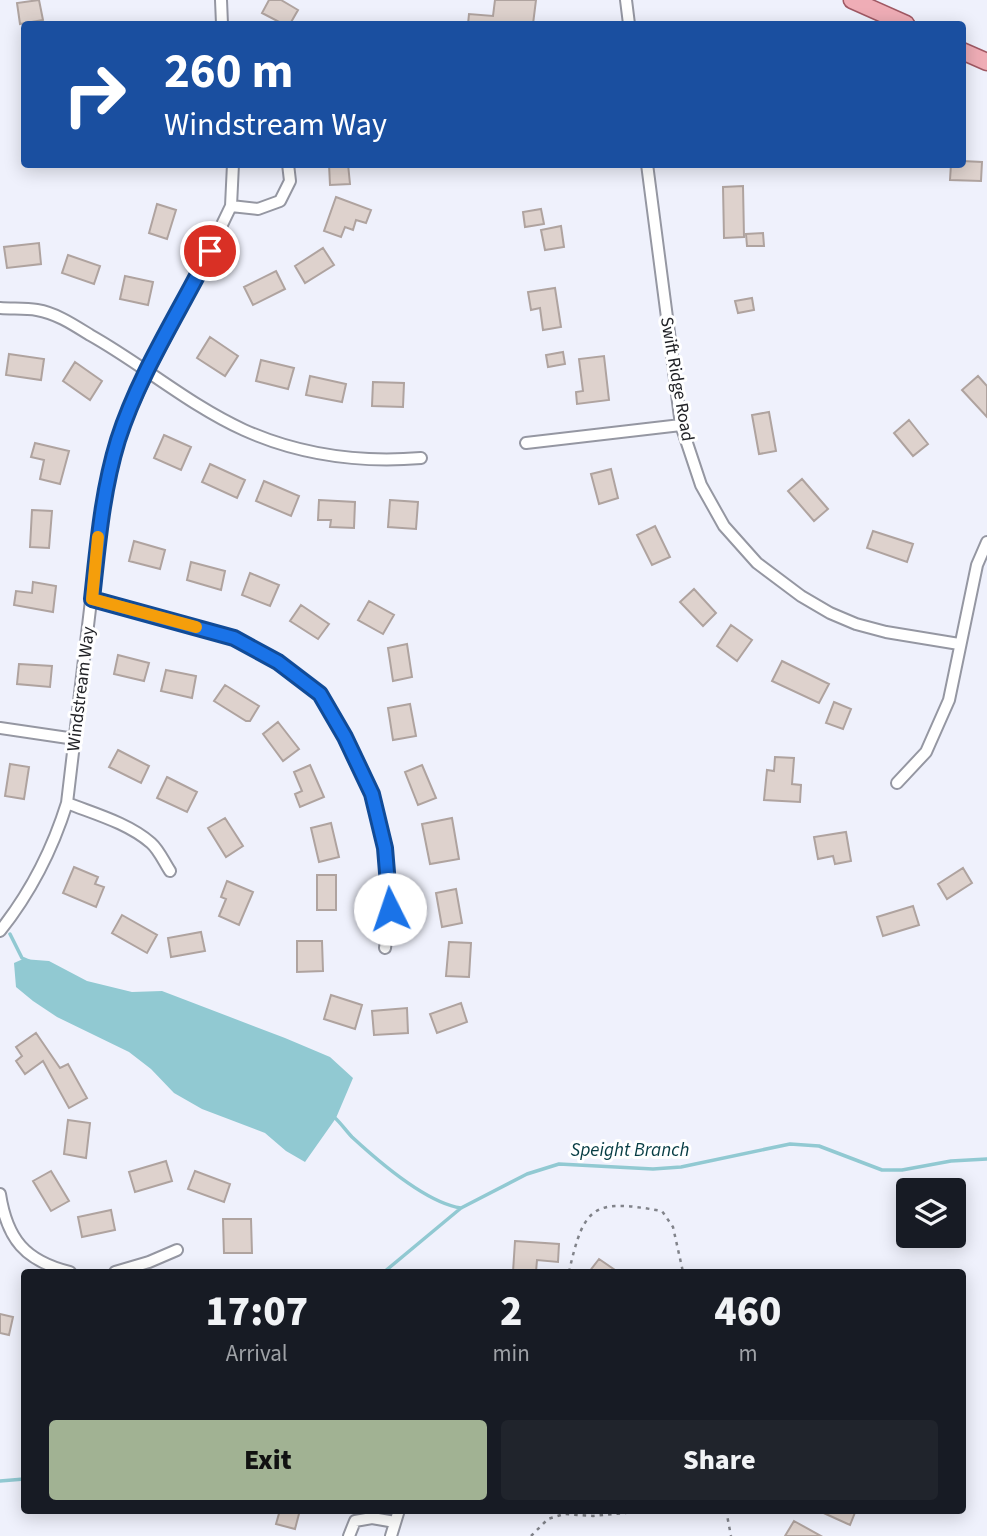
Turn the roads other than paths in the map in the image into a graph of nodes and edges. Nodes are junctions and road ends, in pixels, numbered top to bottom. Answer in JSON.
{"nodes":[{"id":1,"x":221,"y":0,"type":"edge"},
{"id":2,"x":626,"y":0,"type":"edge"},
{"id":3,"x":852,"y":0,"type":"edge"},
{"id":4,"x":222,"y":21,"type":"edge"},
{"id":5,"x":629,"y":21,"type":"edge"},
{"id":6,"x":899,"y":21,"type":"edge"},
{"id":7,"x":966,"y":53,"type":"edge"},
{"id":8,"x":987,"y":62,"type":"edge"},
{"id":9,"x":233,"y":168,"type":"edge"},
{"id":10,"x":288,"y":168,"type":"edge"},
{"id":11,"x":648,"y":168,"type":"edge"},
{"id":12,"x":231,"y":206,"type":"junction"},
{"id":13,"x":0,"y":308,"type":"edge"},
{"id":14,"x":148,"y":371,"type":"junction"},
{"id":15,"x":681,"y":425,"type":"junction"},
{"id":16,"x":526,"y":443,"type":"dead end"},
{"id":17,"x":421,"y":458,"type":"dead end"},
{"id":18,"x":987,"y":542,"type":"edge"},
{"id":19,"x":92,"y":599,"type":"junction"},
{"id":20,"x":959,"y":644,"type":"junction"},
{"id":21,"x":0,"y":729,"type":"edge"},
{"id":22,"x":75,"y":739,"type":"junction"},
{"id":23,"x":897,"y":783,"type":"dead end"},
{"id":24,"x":67,"y":803,"type":"junction"},
{"id":25,"x":170,"y":871,"type":"dead end"},
{"id":26,"x":0,"y":931,"type":"edge"},
{"id":27,"x":385,"y":948,"type":"dead end"},
{"id":28,"x":0,"y":1194,"type":"edge"},
{"id":29,"x":177,"y":1250,"type":"dead end"},
{"id":30,"x":59,"y":1269,"type":"edge"},
{"id":31,"x":125,"y":1269,"type":"edge"},
{"id":32,"x":398,"y":1514,"type":"edge"},
{"id":33,"x":395,"y":1522,"type":"junction"},
{"id":34,"x":349,"y":1536,"type":"edge"},
{"id":35,"x":391,"y":1536,"type":"edge"}],
"edges":[{"from":1,"to":4,"type":"street"},
{"from":2,"to":5,"type":"street"},
{"from":3,"to":6,"type":"main road"},
{"from":7,"to":8,"type":"main road"},
{"from":9,"to":12,"type":"street","name":"Windstream Way"},
{"from":10,"to":12,"type":"street"},
{"from":11,"to":15,"type":"street","name":"Swift Ridge Road"},
{"from":12,"to":14,"type":"street","name":"Windstream Way"},
{"from":13,"to":14,"type":"street"},
{"from":14,"to":17,"type":"street"},
{"from":14,"to":19,"type":"street","name":"Windstream Way"},
{"from":15,"to":16,"type":"street"},
{"from":15,"to":20,"type":"street","name":"Swift Ridge Road"},
{"from":18,"to":20,"type":"street"},
{"from":19,"to":22,"type":"street","name":"Windstream Way"},
{"from":19,"to":27,"type":"street"},
{"from":20,"to":23,"type":"street"},
{"from":21,"to":22,"type":"street"},
{"from":22,"to":24,"type":"street","name":"Windstream Way"},
{"from":24,"to":25,"type":"street"},
{"from":24,"to":26,"type":"street","name":"Windstream Way"},
{"from":28,"to":30,"type":"street"},
{"from":29,"to":31,"type":"street"},
{"from":32,"to":33,"type":"street"},
{"from":33,"to":34,"type":"street"},
{"from":33,"to":35,"type":"street"}]}
